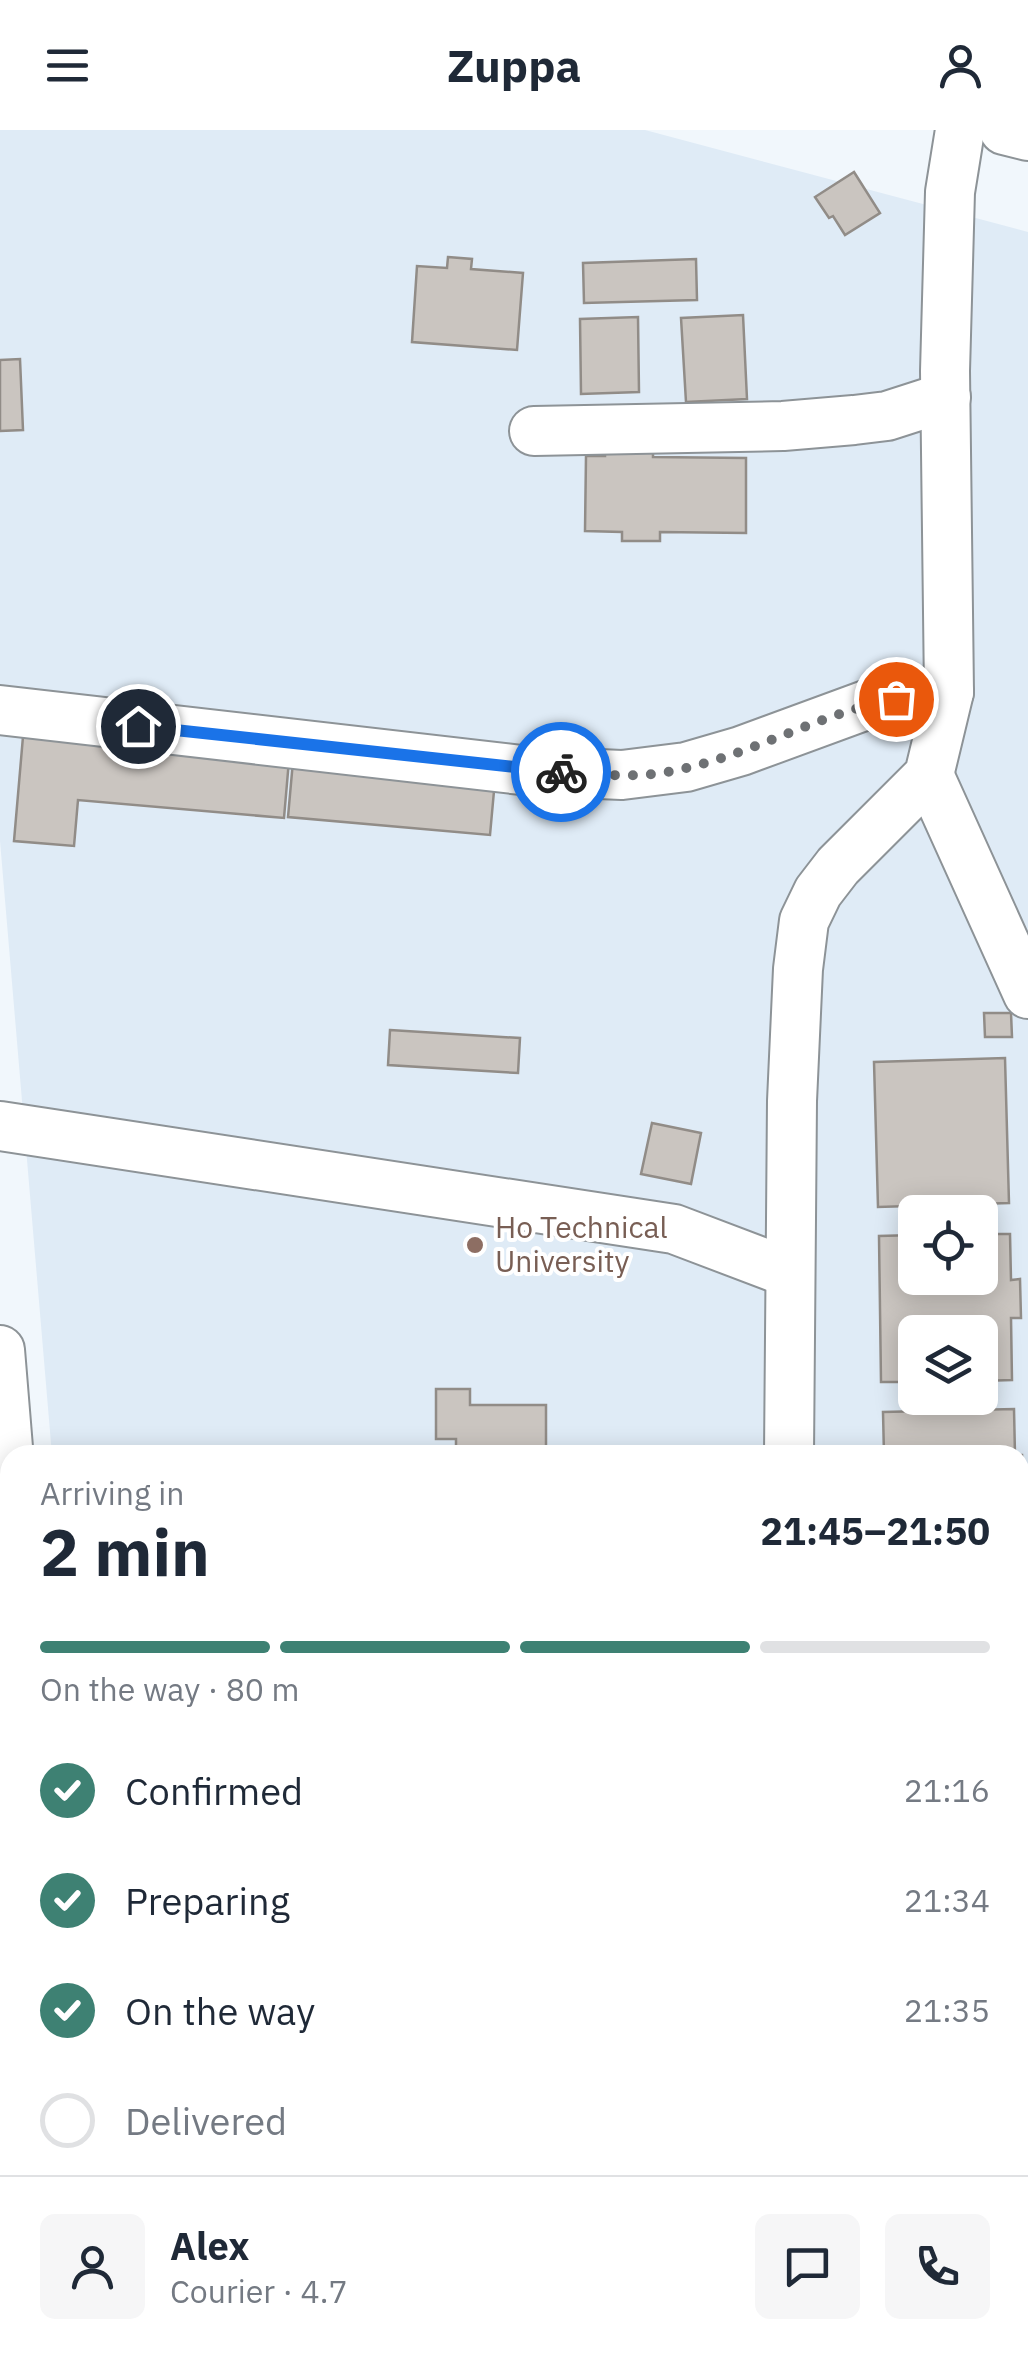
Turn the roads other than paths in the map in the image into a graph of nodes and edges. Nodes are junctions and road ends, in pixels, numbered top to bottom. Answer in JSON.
{"nodes":[{"id":1,"x":960,"y":130,"type":"edge"},
{"id":2,"x":1004,"y":130,"type":"edge"},
{"id":3,"x":1028,"y":136,"type":"edge"},
{"id":4,"x":946,"y":398,"type":"junction"},
{"id":5,"x":534,"y":431,"type":"dead end"},
{"id":6,"x":949,"y":692,"type":"junction"},
{"id":7,"x":0,"y":710,"type":"edge"},
{"id":8,"x":929,"y":775,"type":"junction"},
{"id":9,"x":1028,"y":994,"type":"edge"},
{"id":10,"x":0,"y":1126,"type":"edge"},
{"id":11,"x":790,"y":1273,"type":"junction"},
{"id":12,"x":0,"y":1350,"type":"edge"},
{"id":13,"x":8,"y":1445,"type":"edge"},
{"id":14,"x":789,"y":1445,"type":"edge"}],
"edges":[{"from":1,"to":4,"type":"street"},
{"from":2,"to":3,"type":"street"},
{"from":4,"to":5,"type":"street"},
{"from":4,"to":6,"type":"street"},
{"from":6,"to":7,"type":"street"},
{"from":6,"to":8,"type":"street"},
{"from":8,"to":9,"type":"street"},
{"from":8,"to":11,"type":"street"},
{"from":10,"to":11,"type":"street"},
{"from":11,"to":14,"type":"street"},
{"from":12,"to":13,"type":"street"}]}
